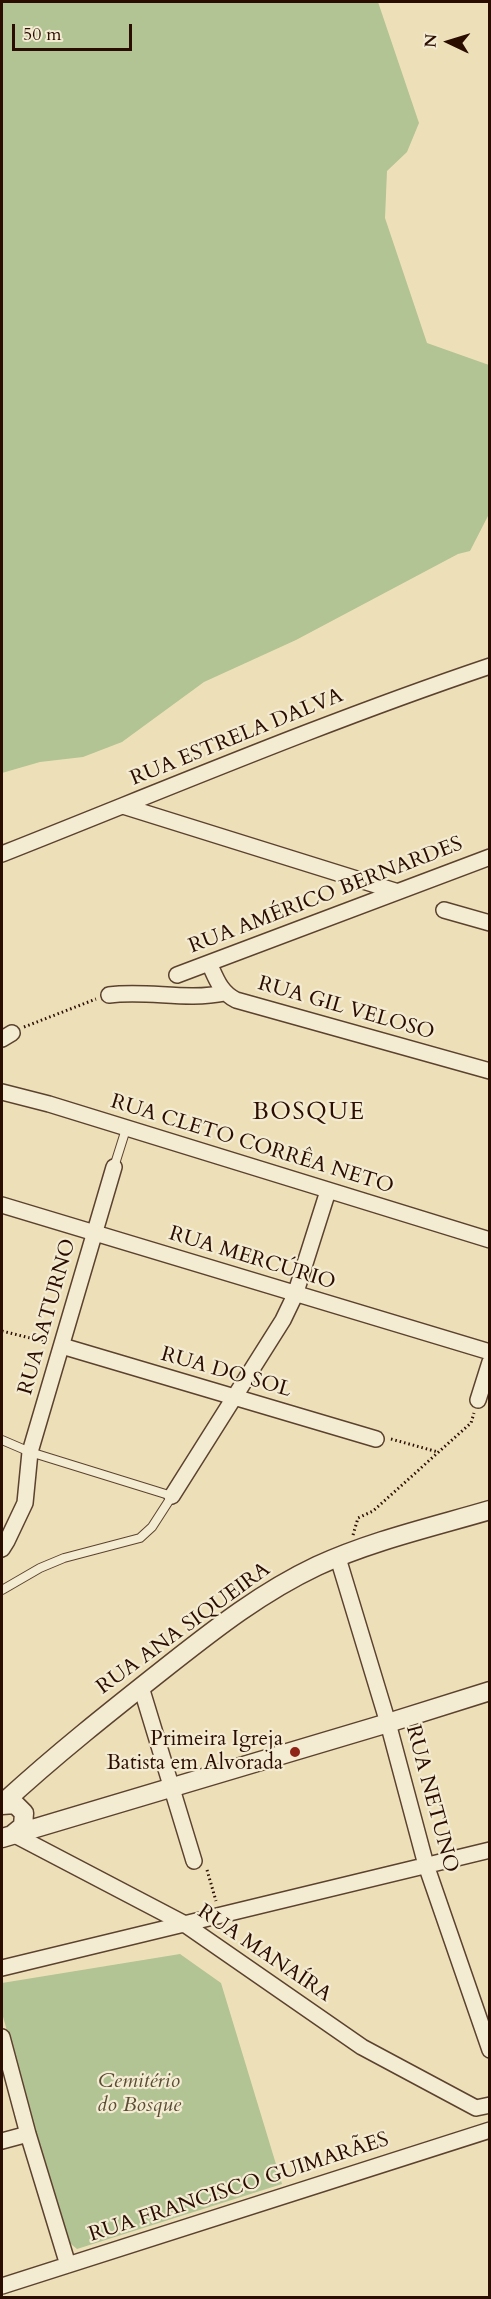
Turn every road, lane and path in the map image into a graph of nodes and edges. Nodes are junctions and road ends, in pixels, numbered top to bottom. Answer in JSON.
{"nodes":[{"id":1,"x":489,"y":666,"type":"edge"},
{"id":2,"x":123,"y":806,"type":"junction"},
{"id":3,"x":2,"y":854,"type":"edge"},
{"id":4,"x":489,"y":856,"type":"edge"},
{"id":5,"x":395,"y":891,"type":"junction"},
{"id":6,"x":444,"y":910,"type":"dead end"},
{"id":7,"x":489,"y":923,"type":"edge"},
{"id":8,"x":209,"y":963,"type":"junction"},
{"id":9,"x":177,"y":975,"type":"dead end"},
{"id":10,"x":225,"y":993,"type":"junction"},
{"id":11,"x":110,"y":995,"type":"joint"},
{"id":12,"x":7,"y":1036,"type":"edge"},
{"id":13,"x":489,"y":1071,"type":"edge"},
{"id":14,"x":2,"y":1092,"type":"edge"},
{"id":15,"x":126,"y":1129,"type":"junction"},
{"id":16,"x":114,"y":1167,"type":"joint"},
{"id":17,"x":328,"y":1191,"type":"junction"},
{"id":18,"x":2,"y":1205,"type":"edge"},
{"id":19,"x":94,"y":1232,"type":"junction"},
{"id":20,"x":489,"y":1239,"type":"edge"},
{"id":21,"x":295,"y":1295,"type":"junction"},
{"id":22,"x":2,"y":1331,"type":"edge"},
{"id":23,"x":62,"y":1346,"type":"junction"},
{"id":24,"x":489,"y":1352,"type":"edge"},
{"id":25,"x":489,"y":1362,"type":"edge"},
{"id":26,"x":236,"y":1398,"type":"junction"},
{"id":27,"x":478,"y":1400,"type":"dead end"},
{"id":28,"x":471,"y":1423,"type":"dead end"},
{"id":29,"x":376,"y":1439,"type":"joint"},
{"id":30,"x":2,"y":1440,"type":"edge"},
{"id":31,"x":30,"y":1452,"type":"junction"},
{"id":32,"x":438,"y":1452,"type":"junction"},
{"id":33,"x":172,"y":1496,"type":"junction"},
{"id":34,"x":489,"y":1510,"type":"edge"},
{"id":35,"x":2,"y":1549,"type":"edge"},
{"id":36,"x":357,"y":1550,"type":"junction"},
{"id":37,"x":338,"y":1558,"type":"junction"},
{"id":38,"x":2,"y":1590,"type":"edge"},
{"id":39,"x":141,"y":1687,"type":"junction"},
{"id":40,"x":489,"y":1691,"type":"edge"},
{"id":41,"x":388,"y":1723,"type":"junction"},
{"id":42,"x":26,"y":1782,"type":"junction"},
{"id":43,"x":171,"y":1788,"type":"junction"},
{"id":44,"x":2,"y":1805,"type":"edge"},
{"id":45,"x":22,"y":1811,"type":"junction"},
{"id":46,"x":67,"y":1819,"type":"junction"},
{"id":47,"x":5,"y":1835,"type":"edge"},
{"id":48,"x":489,"y":1850,"type":"edge"},
{"id":49,"x":200,"y":1864,"type":"joint"},
{"id":50,"x":426,"y":1865,"type":"junction"},
{"id":51,"x":218,"y":1907,"type":"dead end"},
{"id":52,"x":183,"y":1923,"type":"junction"},
{"id":53,"x":2,"y":1968,"type":"edge"},
{"id":54,"x":2,"y":2037,"type":"edge"},
{"id":55,"x":489,"y":2050,"type":"edge"},
{"id":56,"x":489,"y":2105,"type":"edge"},
{"id":57,"x":489,"y":2130,"type":"edge"},
{"id":58,"x":28,"y":2134,"type":"junction"},
{"id":59,"x":2,"y":2141,"type":"edge"},
{"id":60,"x":68,"y":2265,"type":"junction"},
{"id":61,"x":2,"y":2286,"type":"edge"}],
"edges":[{"from":1,"to":2,"type":"street","name":"RUA ESTRELA DALVA"},
{"from":2,"to":3,"type":"street","name":"RUA ESTRELA DALVA"},
{"from":2,"to":5,"type":"street"},
{"from":4,"to":5,"type":"street","name":"RUA AMÉRICO BERNARDES"},
{"from":5,"to":8,"type":"street","name":"RUA AMÉRICO BERNARDES"},
{"from":6,"to":7,"type":"street"},
{"from":8,"to":9,"type":"street","name":"RUA AMÉRICO BERNARDES"},
{"from":8,"to":10,"type":"street","name":"RUA GIL VELOSO"},
{"from":10,"to":11,"type":"street"},
{"from":10,"to":13,"type":"street","name":"RUA GIL VELOSO"},
{"from":11,"to":12,"type":"path"},
{"from":14,"to":15,"type":"street","name":"RUA CLETO CORRÊA NETO"},
{"from":15,"to":16,"type":"lane","name":"RUA SATURNO"},
{"from":15,"to":17,"type":"street","name":"RUA CLETO CORRÊA NETO"},
{"from":16,"to":19,"type":"street","name":"RUA SATURNO"},
{"from":17,"to":20,"type":"street","name":"RUA CLETO CORRÊA NETO"},
{"from":17,"to":21,"type":"street"},
{"from":18,"to":19,"type":"street","name":"RUA MERCÚRIO"},
{"from":19,"to":21,"type":"street","name":"RUA MERCÚRIO"},
{"from":19,"to":23,"type":"street","name":"RUA SATURNO"},
{"from":21,"to":24,"type":"street","name":"RUA MERCÚRIO"},
{"from":21,"to":26,"type":"street"},
{"from":22,"to":23,"type":"path"},
{"from":23,"to":26,"type":"street","name":"RUA DO SOL"},
{"from":23,"to":31,"type":"street","name":"RUA SATURNO"},
{"from":25,"to":27,"type":"street"},
{"from":26,"to":29,"type":"street","name":"RUA DO SOL"},
{"from":26,"to":33,"type":"street"},
{"from":28,"to":32,"type":"path"},
{"from":29,"to":32,"type":"path"},
{"from":30,"to":31,"type":"lane"},
{"from":31,"to":33,"type":"lane"},
{"from":31,"to":35,"type":"street","name":"RUA SATURNO"},
{"from":32,"to":36,"type":"path"},
{"from":33,"to":38,"type":"lane"},
{"from":34,"to":36,"type":"street","name":"RUA ANA SIQUEIRA"},
{"from":36,"to":37,"type":"street","name":"RUA ANA SIQUEIRA"},
{"from":37,"to":39,"type":"street","name":"RUA ANA SIQUEIRA"},
{"from":37,"to":41,"type":"street","name":"RUA NETUNO"},
{"from":39,"to":42,"type":"street","name":"RUA ANA SIQUEIRA"},
{"from":39,"to":43,"type":"street"},
{"from":40,"to":41,"type":"street"},
{"from":41,"to":43,"type":"street"},
{"from":41,"to":50,"type":"street","name":"RUA NETUNO"},
{"from":42,"to":44,"type":"street","name":"RUA ANA SIQUEIRA"},
{"from":42,"to":45,"type":"street"},
{"from":43,"to":46,"type":"street"},
{"from":43,"to":49,"type":"street"},
{"from":44,"to":45,"type":"street"},
{"from":45,"to":46,"type":"street"},
{"from":45,"to":47,"type":"street"},
{"from":46,"to":47,"type":"street"},
{"from":47,"to":52,"type":"street","name":"RUA MANAÍRA"},
{"from":48,"to":50,"type":"street"},
{"from":49,"to":51,"type":"path"},
{"from":50,"to":52,"type":"street"},
{"from":50,"to":55,"type":"street","name":"RUA NETUNO"},
{"from":52,"to":53,"type":"street"},
{"from":52,"to":56,"type":"street","name":"RUA MANAÍRA"},
{"from":54,"to":58,"type":"street"},
{"from":57,"to":60,"type":"street","name":"RUA FRANCISCO GUIMARÃES"},
{"from":58,"to":59,"type":"street"},
{"from":58,"to":60,"type":"street"},
{"from":60,"to":61,"type":"street","name":"RUA FRANCISCO GUIMARÃES"}]}
